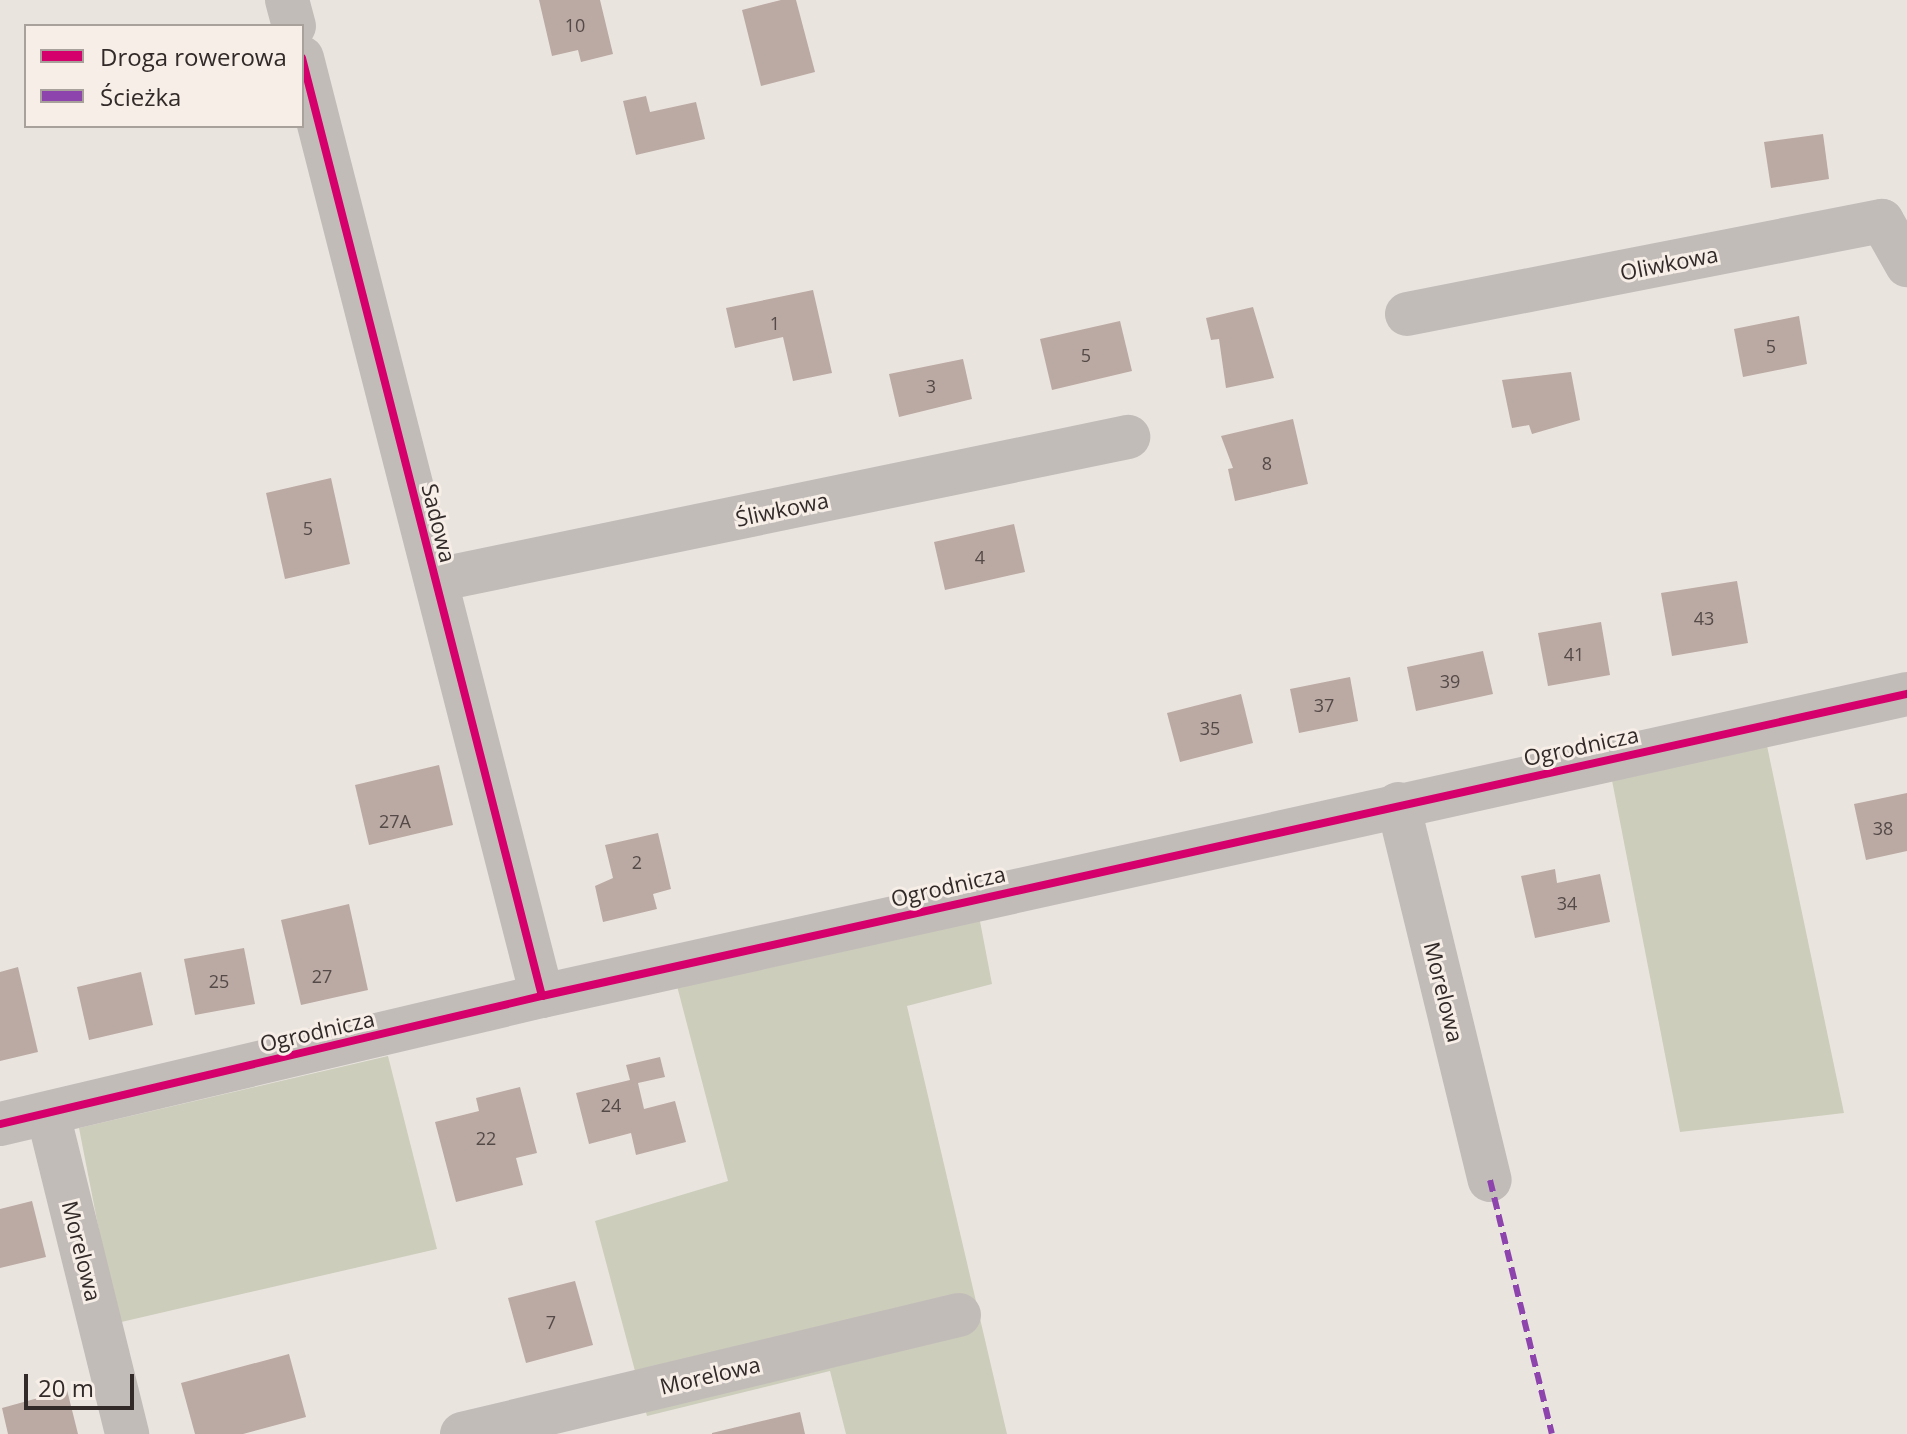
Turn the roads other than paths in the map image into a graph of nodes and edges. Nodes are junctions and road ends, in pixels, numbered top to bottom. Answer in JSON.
{"nodes":[{"id":1,"x":287,"y":0,"type":"edge"},
{"id":2,"x":293,"y":24,"type":"edge"},
{"id":3,"x":304,"y":66,"type":"edge"},
{"id":4,"x":1907,"y":265,"type":"edge"},
{"id":5,"x":1407,"y":314,"type":"dead end"},
{"id":6,"x":1128,"y":437,"type":"dead end"},
{"id":7,"x":436,"y":580,"type":"junction"},
{"id":8,"x":1907,"y":694,"type":"edge"},
{"id":9,"x":1398,"y":804,"type":"junction"},
{"id":10,"x":542,"y":996,"type":"junction"},
{"id":11,"x":48,"y":1114,"type":"junction"},
{"id":12,"x":0,"y":1124,"type":"edge"},
{"id":13,"x":1490,"y":1180,"type":"dead end"},
{"id":14,"x":959,"y":1315,"type":"dead end"},
{"id":15,"x":127,"y":1434,"type":"edge"},
{"id":16,"x":462,"y":1434,"type":"edge"}],
"edges":[{"from":1,"to":2,"type":"street"},
{"from":3,"to":7,"type":"street","name":"Sadowa"},
{"from":4,"to":5,"type":"street","name":"Oliwkowa"},
{"from":6,"to":7,"type":"street","name":"Śliwkowa"},
{"from":7,"to":10,"type":"street","name":"Sadowa"},
{"from":8,"to":9,"type":"street","name":"Ogrodnicza"},
{"from":9,"to":10,"type":"street","name":"Ogrodnicza"},
{"from":9,"to":13,"type":"street","name":"Morelowa"},
{"from":10,"to":11,"type":"street","name":"Ogrodnicza"},
{"from":11,"to":12,"type":"street","name":"Ogrodnicza"},
{"from":11,"to":15,"type":"street","name":"Morelowa"},
{"from":14,"to":16,"type":"street","name":"Morelowa"}]}
